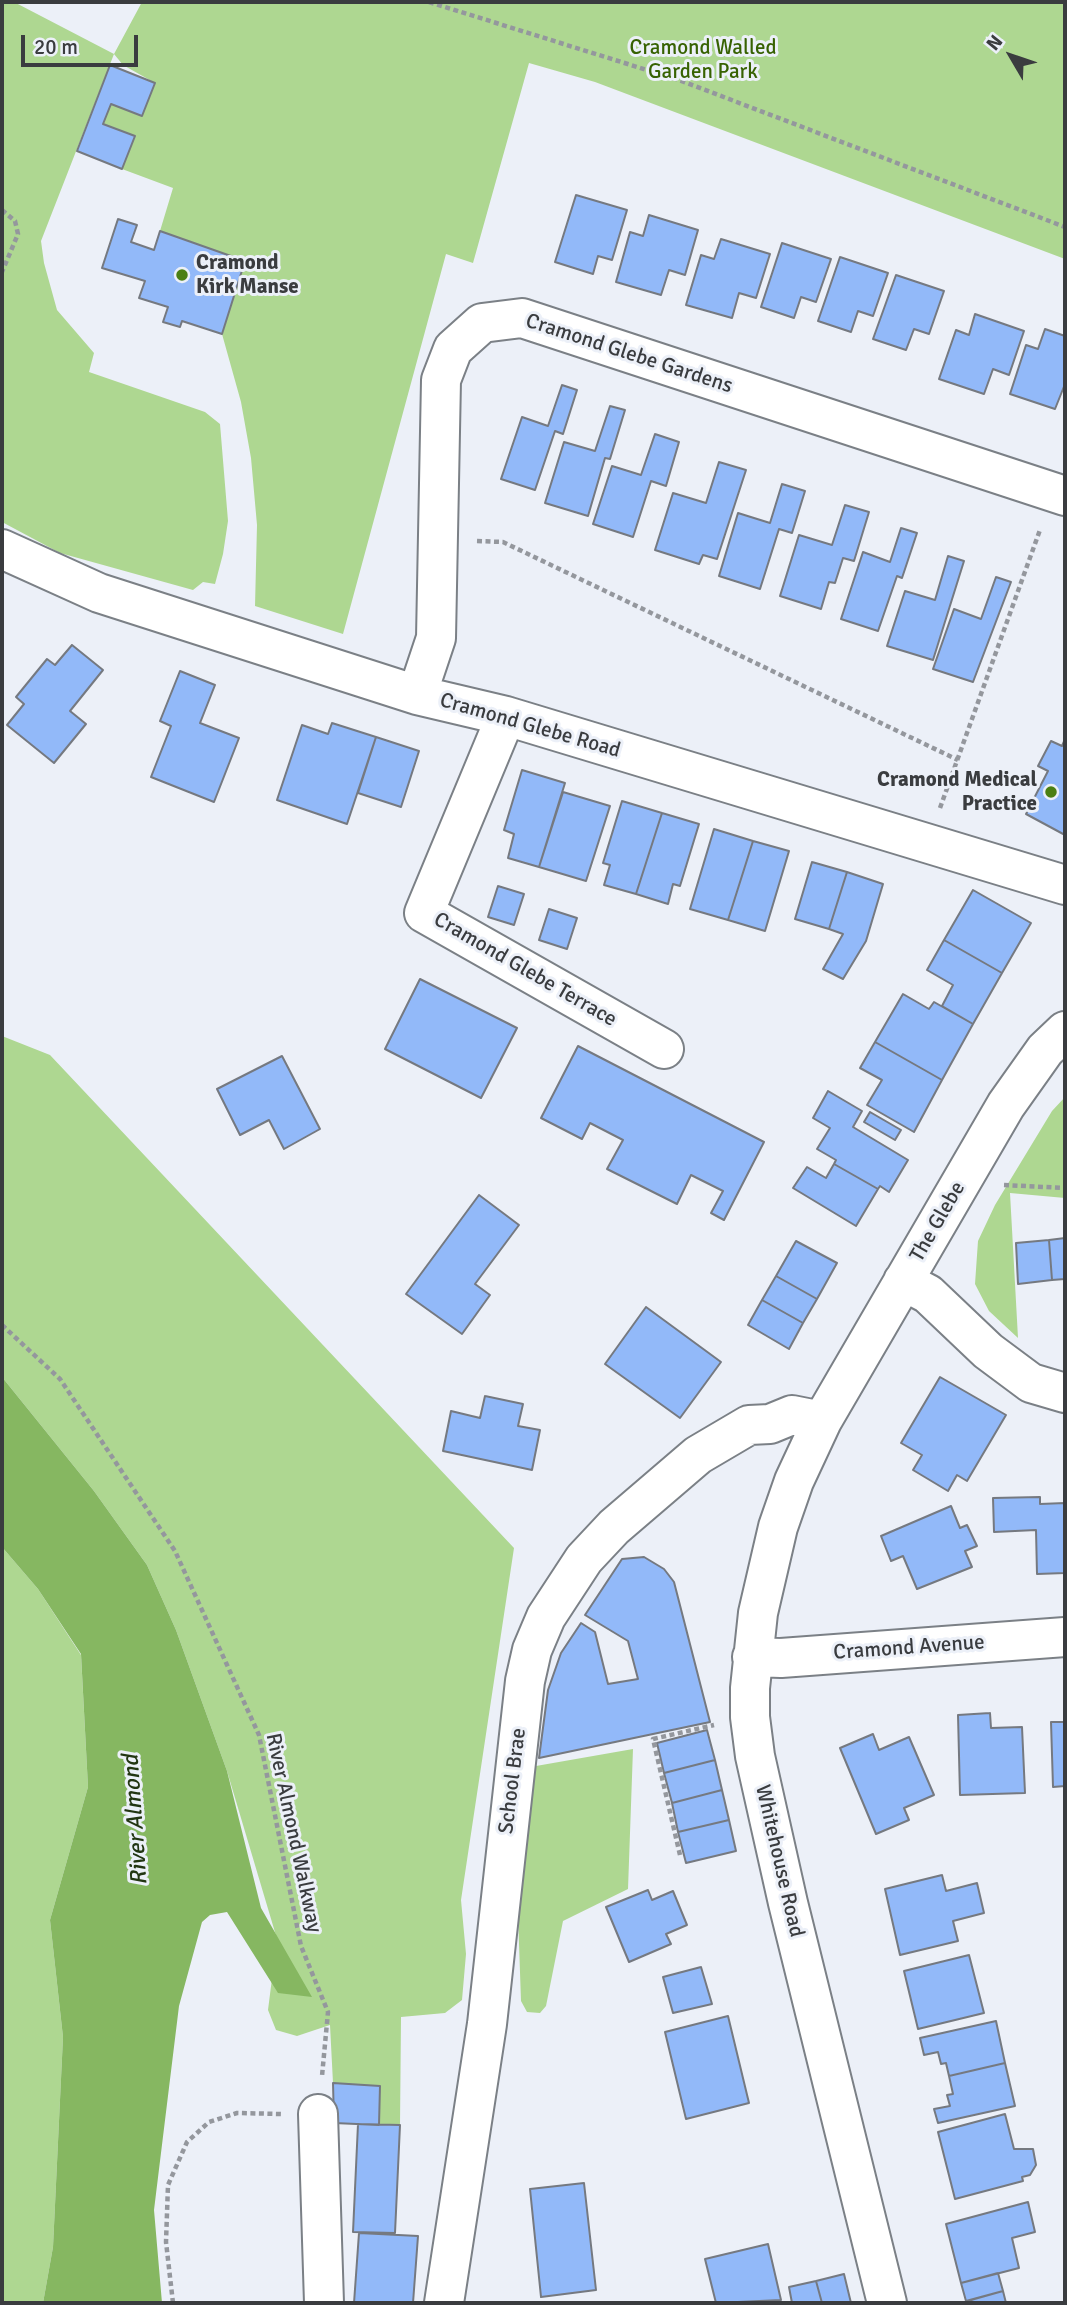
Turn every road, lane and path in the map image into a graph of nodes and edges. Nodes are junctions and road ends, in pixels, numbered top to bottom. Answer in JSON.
{"nodes":[{"id":1,"x":429,"y":2,"type":"edge"},
{"id":2,"x":2,"y":210,"type":"edge"},
{"id":3,"x":1065,"y":227,"type":"edge"},
{"id":4,"x":2,"y":272,"type":"edge"},
{"id":5,"x":1059,"y":494,"type":"edge"},
{"id":6,"x":438,"y":538,"type":"junction"},
{"id":7,"x":2,"y":549,"type":"edge"},
{"id":8,"x":417,"y":695,"type":"junction"},
{"id":9,"x":506,"y":716,"type":"junction"},
{"id":10,"x":958,"y":760,"type":"junction"},
{"id":11,"x":927,"y":845,"type":"junction"},
{"id":12,"x":1065,"y":885,"type":"edge"},
{"id":13,"x":1065,"y":1031,"type":"edge"},
{"id":14,"x":664,"y":1049,"type":"dead end"},
{"id":15,"x":970,"y":1167,"type":"junction"},
{"id":16,"x":1065,"y":1188,"type":"edge"},
{"id":17,"x":903,"y":1281,"type":"junction"},
{"id":18,"x":2,"y":1325,"type":"edge"},
{"id":19,"x":1065,"y":1393,"type":"edge"},
{"id":20,"x":822,"y":1421,"type":"junction"},
{"id":21,"x":1065,"y":1637,"type":"edge"},
{"id":22,"x":752,"y":1657,"type":"junction"},
{"id":23,"x":750,"y":1717,"type":"junction"},
{"id":24,"x":680,"y":1855,"type":"dead end"},
{"id":25,"x":318,"y":2114,"type":"junction"},
{"id":26,"x":173,"y":2303,"type":"edge"},
{"id":27,"x":324,"y":2303,"type":"edge"},
{"id":28,"x":444,"y":2303,"type":"edge"},
{"id":29,"x":887,"y":2303,"type":"edge"}],
"edges":[{"from":1,"to":3,"type":"path"},
{"from":2,"to":4,"type":"path"},
{"from":5,"to":6,"type":"street","name":"Cramond Glebe Gardens"},
{"from":5,"to":10,"type":"path"},
{"from":6,"to":8,"type":"street","name":"Cramond Glebe Gardens"},
{"from":6,"to":10,"type":"path"},
{"from":7,"to":8,"type":"street","name":"Cramond Glebe Road"},
{"from":8,"to":9,"type":"street","name":"Cramond Glebe Road"},
{"from":9,"to":11,"type":"street","name":"Cramond Glebe Road"},
{"from":9,"to":14,"type":"street","name":"Cramond Glebe Terrace"},
{"from":10,"to":11,"type":"path"},
{"from":11,"to":12,"type":"street","name":"Cramond Glebe Road"},
{"from":13,"to":15,"type":"street","name":"The Glebe"},
{"from":15,"to":16,"type":"path"},
{"from":15,"to":17,"type":"street","name":"The Glebe"},
{"from":17,"to":19,"type":"street"},
{"from":17,"to":20,"type":"street","name":"The Glebe"},
{"from":18,"to":25,"type":"path","name":"River Almond Walkway"},
{"from":20,"to":22,"type":"street","name":"Whitehouse Road"},
{"from":20,"to":28,"type":"street","name":"School Brae"},
{"from":21,"to":22,"type":"street","name":"Cramond Avenue"},
{"from":22,"to":23,"type":"street","name":"Whitehouse Road"},
{"from":23,"to":24,"type":"path"},
{"from":23,"to":29,"type":"street","name":"Whitehouse Road"},
{"from":25,"to":26,"type":"path"},
{"from":25,"to":27,"type":"street"}]}
